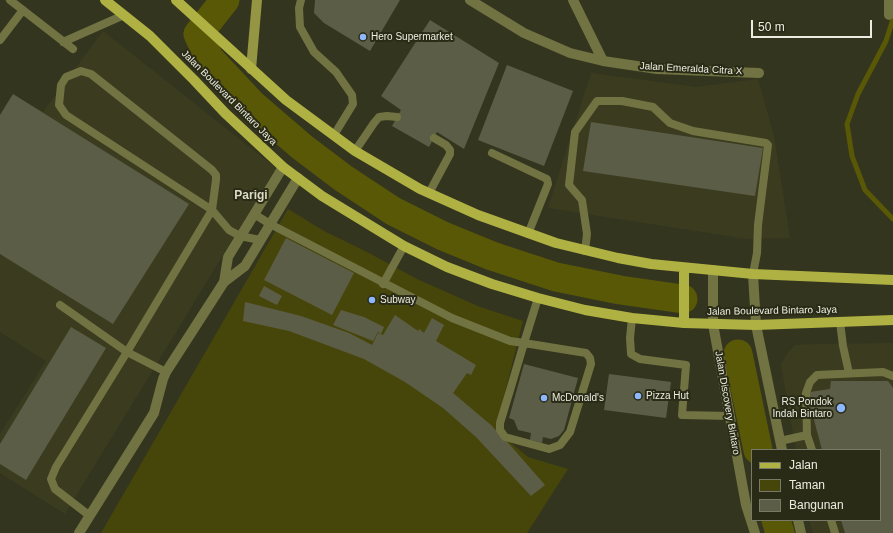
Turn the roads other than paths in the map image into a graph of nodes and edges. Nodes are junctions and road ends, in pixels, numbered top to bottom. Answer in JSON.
{"nodes":[{"id":1,"x":10,"y":0,"type":"edge"},
{"id":2,"x":105,"y":0,"type":"edge"},
{"id":3,"x":176,"y":0,"type":"edge"},
{"id":4,"x":256,"y":0,"type":"edge"},
{"id":5,"x":301,"y":0,"type":"edge"},
{"id":6,"x":470,"y":0,"type":"edge"},
{"id":7,"x":573,"y":0,"type":"edge"},
{"id":8,"x":889,"y":0,"type":"edge"},
{"id":9,"x":23,"y":10,"type":"junction"},
{"id":10,"x":124,"y":15,"type":"junction"},
{"id":11,"x":888,"y":15,"type":"dead end"},
{"id":12,"x":0,"y":40,"type":"edge"},
{"id":13,"x":63,"y":42,"type":"junction"},
{"id":14,"x":73,"y":49,"type":"dead end"},
{"id":15,"x":602,"y":61,"type":"junction"},
{"id":16,"x":251,"y":69,"type":"junction"},
{"id":17,"x":759,"y":73,"type":"dead end"},
{"id":18,"x":397,"y":117,"type":"dead end"},
{"id":19,"x":334,"y":135,"type":"junction"},
{"id":20,"x":434,"y":138,"type":"dead end"},
{"id":21,"x":355,"y":151,"type":"junction"},
{"id":22,"x":492,"y":153,"type":"dead end"},
{"id":23,"x":283,"y":167,"type":"junction"},
{"id":24,"x":298,"y":178,"type":"junction"},
{"id":25,"x":429,"y":193,"type":"junction"},
{"id":26,"x":212,"y":210,"type":"junction"},
{"id":27,"x":254,"y":214,"type":"junction"},
{"id":28,"x":270,"y":224,"type":"junction"},
{"id":29,"x":528,"y":234,"type":"junction"},
{"id":30,"x":240,"y":236,"type":"junction"},
{"id":31,"x":260,"y":240,"type":"junction"},
{"id":32,"x":404,"y":246,"type":"junction"},
{"id":33,"x":585,"y":251,"type":"junction"},
{"id":34,"x":684,"y":268,"type":"junction"},
{"id":35,"x":713,"y":270,"type":"junction"},
{"id":36,"x":753,"y":274,"type":"junction"},
{"id":37,"x":893,"y":280,"type":"edge"},
{"id":38,"x":224,"y":282,"type":"junction"},
{"id":39,"x":383,"y":284,"type":"junction"},
{"id":40,"x":538,"y":298,"type":"junction"},
{"id":41,"x":60,"y":305,"type":"dead end"},
{"id":42,"x":632,"y":318,"type":"junction"},
{"id":43,"x":893,"y":320,"type":"edge"},
{"id":44,"x":840,"y":322,"type":"junction"},
{"id":45,"x":684,"y":323,"type":"junction"},
{"id":46,"x":714,"y":324,"type":"junction"},
{"id":47,"x":756,"y":325,"type":"junction"},
{"id":48,"x":524,"y":343,"type":"junction"},
{"id":49,"x":126,"y":352,"type":"junction"},
{"id":50,"x":166,"y":372,"type":"junction"},
{"id":51,"x":848,"y":373,"type":"junction"},
{"id":52,"x":893,"y":376,"type":"edge"},
{"id":53,"x":730,"y":416,"type":"junction"},
{"id":54,"x":808,"y":435,"type":"junction"},
{"id":55,"x":781,"y":446,"type":"edge"},
{"id":56,"x":812,"y":449,"type":"edge"},
{"id":57,"x":90,"y":516,"type":"junction"},
{"id":58,"x":751,"y":521,"type":"edge"},
{"id":59,"x":751,"y":521,"type":"edge"},
{"id":60,"x":798,"y":521,"type":"edge"},
{"id":61,"x":831,"y":521,"type":"edge"},
{"id":62,"x":79,"y":533,"type":"edge"},
{"id":63,"x":755,"y":533,"type":"edge"},
{"id":64,"x":802,"y":533,"type":"edge"},
{"id":65,"x":834,"y":533,"type":"edge"}],
"edges":[{"from":1,"to":9,"type":"lane"},
{"from":2,"to":10,"type":"main road","name":"Jalan Boulevard Bintaro Jaya"},
{"from":3,"to":16,"type":"main road"},
{"from":4,"to":16,"type":"main road"},
{"from":5,"to":19,"type":"lane"},
{"from":6,"to":15,"type":"street","name":"Jalan Emeralda Citra X"},
{"from":7,"to":15,"type":"street"},
{"from":8,"to":11,"type":"street"},
{"from":9,"to":12,"type":"lane"},
{"from":9,"to":13,"type":"lane"},
{"from":10,"to":13,"type":"lane"},
{"from":10,"to":23,"type":"main road","name":"Jalan Boulevard Bintaro Jaya"},
{"from":13,"to":14,"type":"lane"},
{"from":15,"to":17,"type":"street","name":"Jalan Emeralda Citra X"},
{"from":16,"to":19,"type":"main road"},
{"from":18,"to":21,"type":"lane"},
{"from":19,"to":21,"type":"main road"},
{"from":20,"to":25,"type":"lane"},
{"from":21,"to":25,"type":"main road"},
{"from":22,"to":29,"type":"lane"},
{"from":23,"to":24,"type":"main road","name":"Jalan Boulevard Bintaro Jaya"},
{"from":23,"to":27,"type":"street"},
{"from":24,"to":28,"type":"street"},
{"from":24,"to":32,"type":"main road","name":"Jalan Boulevard Bintaro Jaya"},
{"from":25,"to":29,"type":"main road"},
{"from":26,"to":26,"type":"lane"},
{"from":26,"to":30,"type":"lane"},
{"from":26,"to":49,"type":"lane"},
{"from":27,"to":28,"type":"lane"},
{"from":27,"to":30,"type":"street"},
{"from":28,"to":31,"type":"street"},
{"from":28,"to":39,"type":"lane"},
{"from":29,"to":33,"type":"main road"},
{"from":30,"to":31,"type":"lane"},
{"from":30,"to":38,"type":"street"},
{"from":31,"to":38,"type":"street"},
{"from":32,"to":39,"type":"lane"},
{"from":32,"to":40,"type":"main road","name":"Jalan Boulevard Bintaro Jaya"},
{"from":33,"to":34,"type":"main road"},
{"from":33,"to":36,"type":"lane"},
{"from":34,"to":35,"type":"main road"},
{"from":34,"to":45,"type":"main road"},
{"from":35,"to":36,"type":"main road"},
{"from":35,"to":46,"type":"street","name":"Jalan Discovery Bintaro"},
{"from":36,"to":37,"type":"main road"},
{"from":36,"to":47,"type":"street"},
{"from":38,"to":50,"type":"street"},
{"from":39,"to":48,"type":"lane"},
{"from":40,"to":42,"type":"main road","name":"Jalan Boulevard Bintaro Jaya"},
{"from":40,"to":48,"type":"lane"},
{"from":41,"to":49,"type":"lane"},
{"from":42,"to":45,"type":"main road","name":"Jalan Boulevard Bintaro Jaya"},
{"from":42,"to":53,"type":"lane"},
{"from":43,"to":44,"type":"main road","name":"Jalan Boulevard Bintaro Jaya"},
{"from":44,"to":47,"type":"main road","name":"Jalan Boulevard Bintaro Jaya"},
{"from":44,"to":51,"type":"lane"},
{"from":45,"to":46,"type":"main road","name":"Jalan Boulevard Bintaro Jaya"},
{"from":46,"to":47,"type":"main road","name":"Jalan Boulevard Bintaro Jaya"},
{"from":46,"to":53,"type":"street","name":"Jalan Discovery Bintaro"},
{"from":47,"to":55,"type":"street"},
{"from":48,"to":48,"type":"lane"},
{"from":49,"to":50,"type":"lane"},
{"from":49,"to":57,"type":"lane"},
{"from":50,"to":57,"type":"street"},
{"from":51,"to":52,"type":"lane"},
{"from":51,"to":54,"type":"lane"},
{"from":53,"to":59,"type":"street","name":"Jalan Discovery Bintaro"},
{"from":54,"to":55,"type":"lane"},
{"from":54,"to":56,"type":"lane"},
{"from":57,"to":62,"type":"street"},
{"from":58,"to":63,"type":"street","name":"Jalan Discovery Bintaro"},
{"from":60,"to":64,"type":"street"},
{"from":61,"to":65,"type":"lane"}]}
